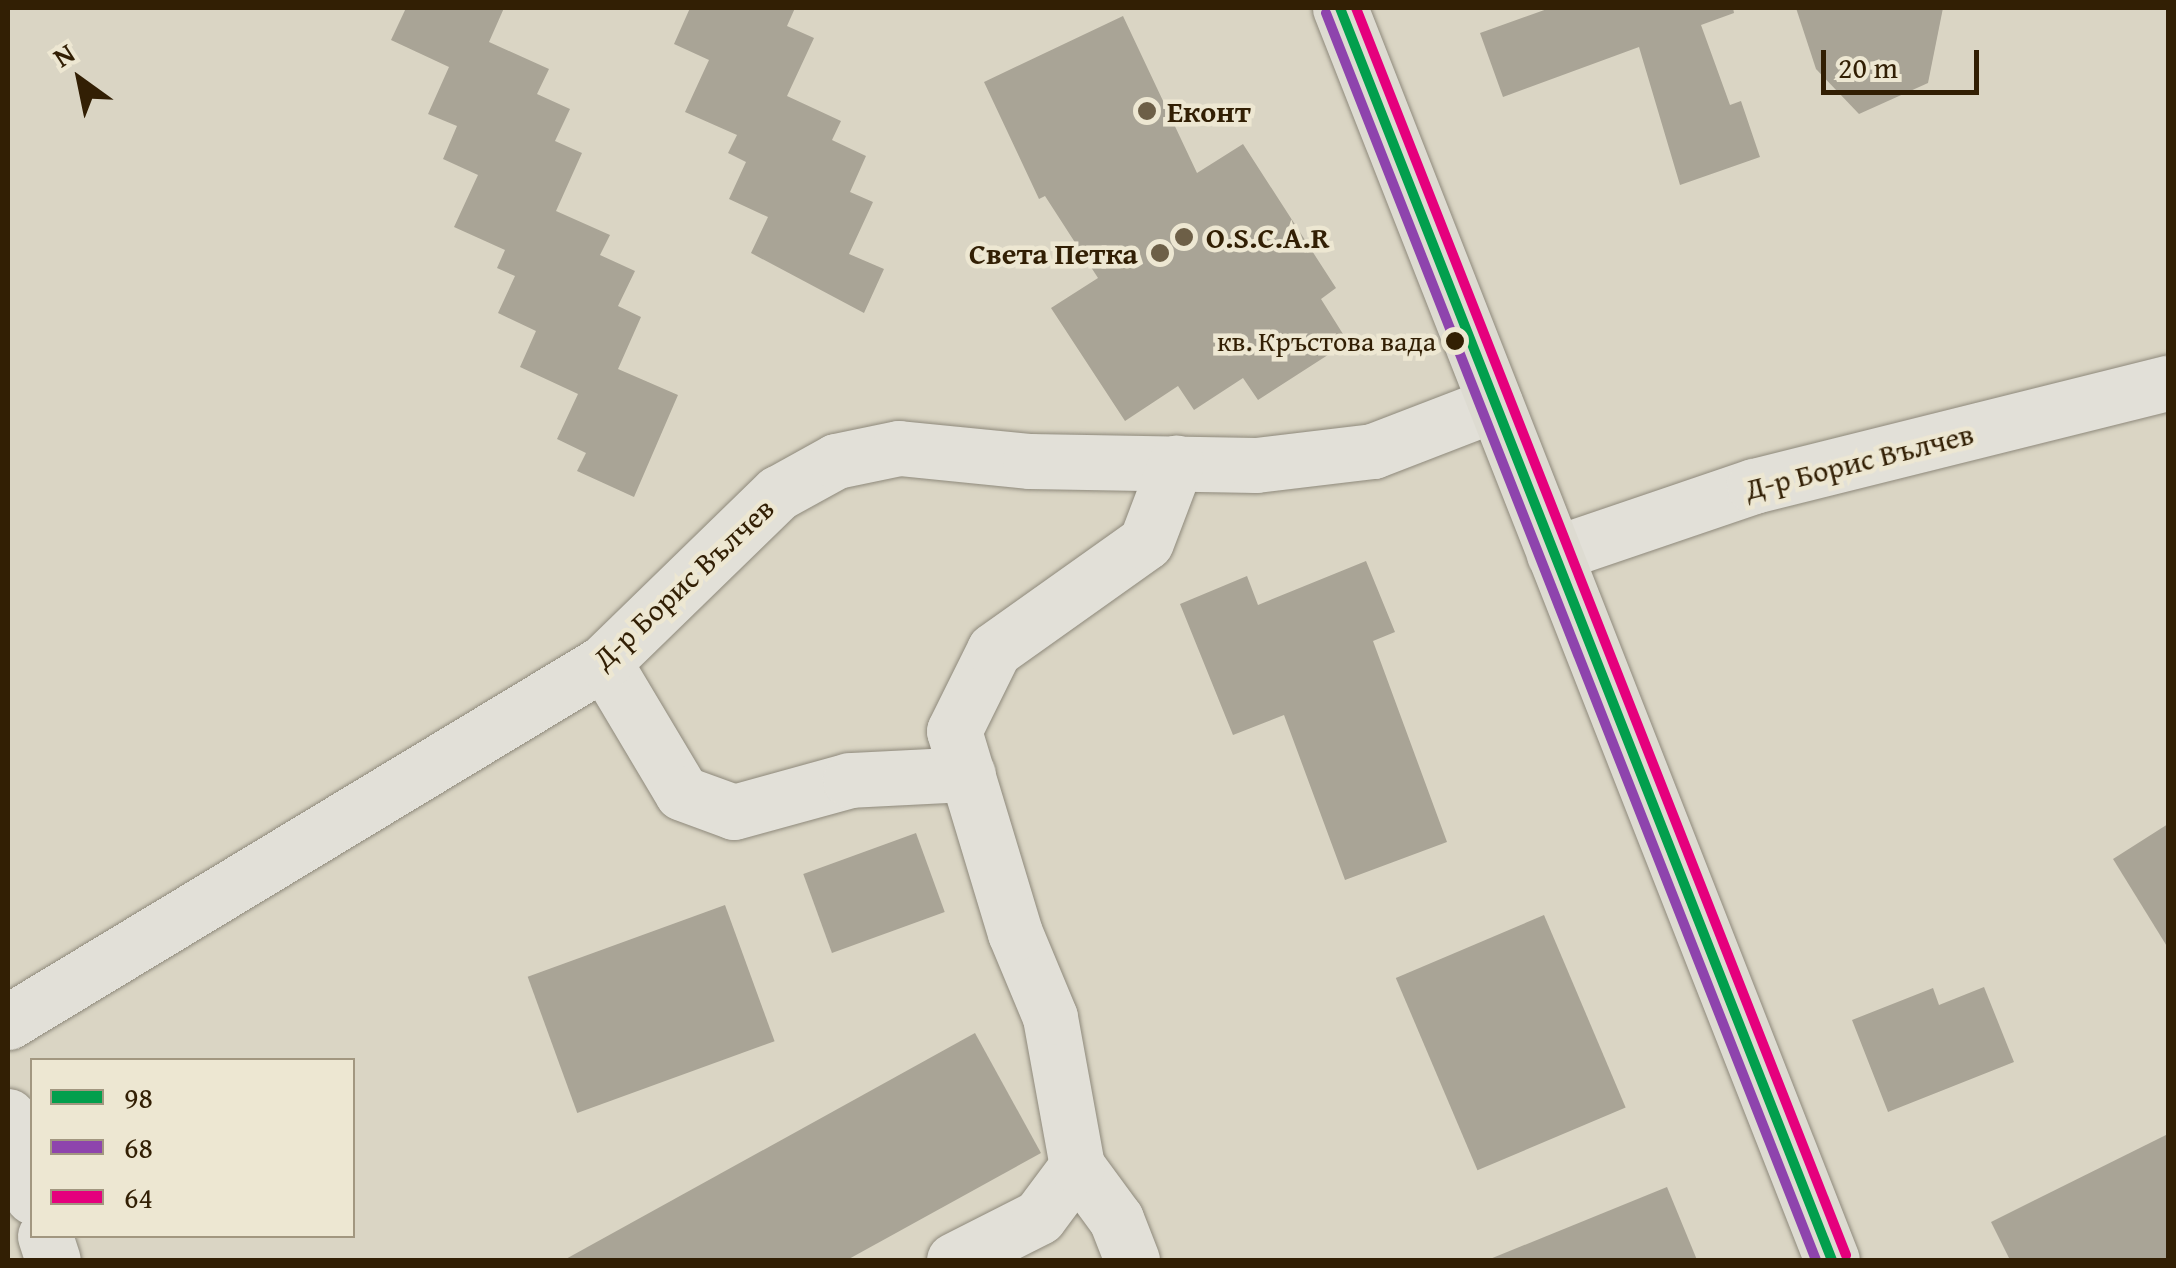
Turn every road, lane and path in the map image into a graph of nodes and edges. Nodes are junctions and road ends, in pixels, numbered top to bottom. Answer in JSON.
{"nodes":[{"id":1,"x":1340,"y":8,"type":"edge"},
{"id":2,"x":2168,"y":383,"type":"edge"},
{"id":3,"x":1495,"y":404,"type":"junction"},
{"id":4,"x":1176,"y":464,"type":"junction"},
{"id":5,"x":1554,"y":554,"type":"junction"},
{"id":6,"x":604,"y":662,"type":"junction"},
{"id":7,"x":968,"y":774,"type":"junction"},
{"id":8,"x":8,"y":1022,"type":"edge"},
{"id":9,"x":8,"y":1116,"type":"edge"},
{"id":10,"x":1067,"y":1183,"type":"junction"},
{"id":11,"x":30,"y":1189,"type":"edge"},
{"id":12,"x":954,"y":1260,"type":"edge"},
{"id":13,"x":1132,"y":1260,"type":"edge"},
{"id":14,"x":1832,"y":1260,"type":"edge"}],
"edges":[{"from":1,"to":3,"type":"main road"},
{"from":2,"to":5,"type":"street","name":"Д-р Борис Вълчев"},
{"from":3,"to":4,"type":"street","name":"Д-р Борис Вълчев"},
{"from":3,"to":5,"type":"main road"},
{"from":4,"to":6,"type":"street","name":"Д-р Борис Вълчев"},
{"from":4,"to":7,"type":"street"},
{"from":5,"to":14,"type":"main road"},
{"from":6,"to":7,"type":"street"},
{"from":6,"to":8,"type":"street","name":"Д-р Борис Вълчев"},
{"from":7,"to":10,"type":"street"},
{"from":9,"to":11,"type":"street"},
{"from":10,"to":12,"type":"street"},
{"from":10,"to":13,"type":"street"}]}
